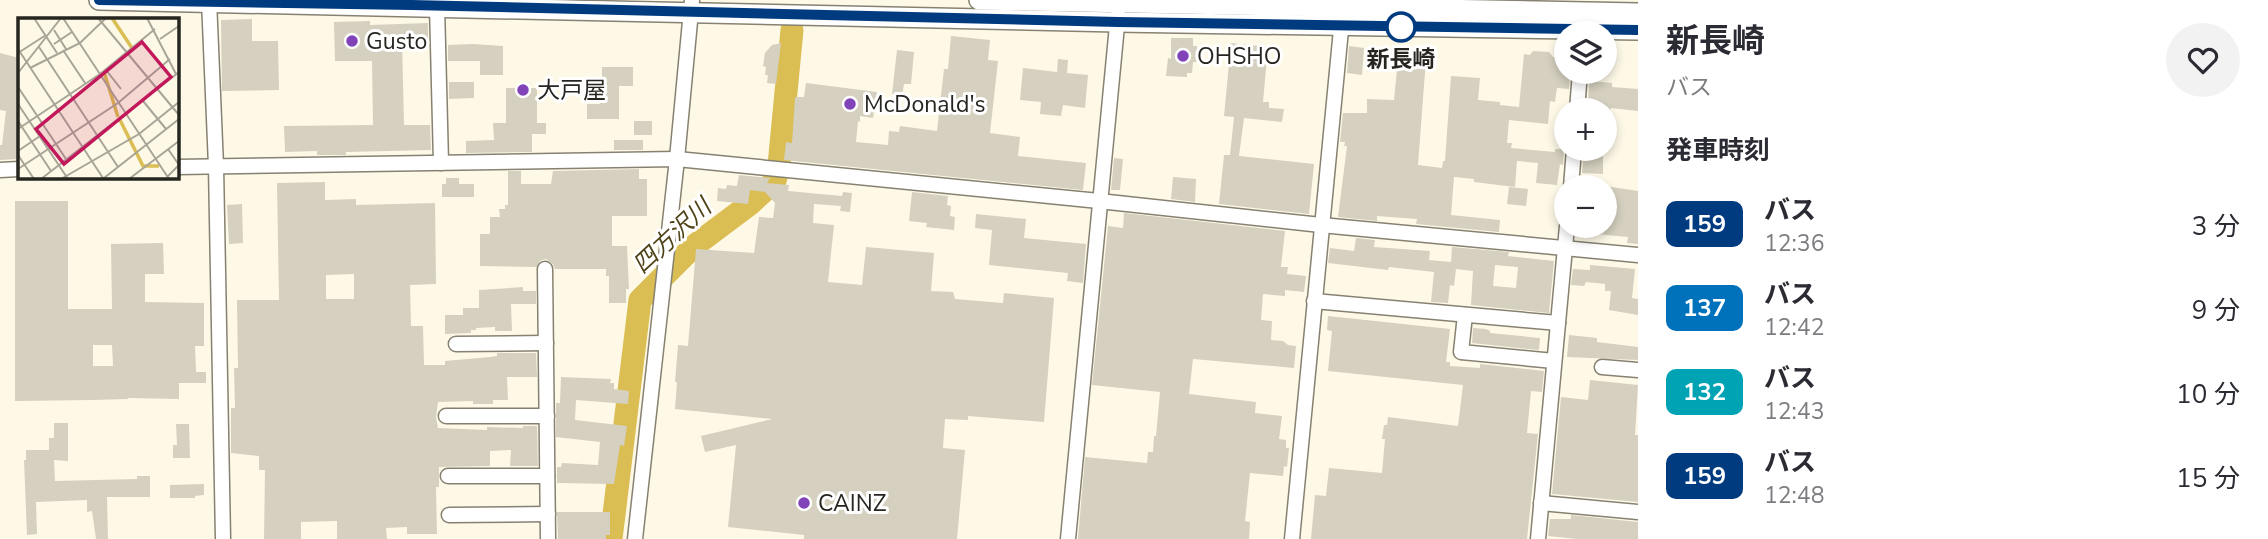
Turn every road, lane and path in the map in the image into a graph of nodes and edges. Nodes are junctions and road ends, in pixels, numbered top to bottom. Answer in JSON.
{"nodes":[{"id":1,"x":99,"y":0,"type":"edge"},
{"id":2,"x":209,"y":0,"type":"edge"},
{"id":3,"x":979,"y":0,"type":"edge"},
{"id":4,"x":1120,"y":1,"type":"edge"},
{"id":5,"x":437,"y":6,"type":"junction"},
{"id":6,"x":692,"y":7,"type":"edge"},
{"id":7,"x":1343,"y":11,"type":"edge"},
{"id":8,"x":1638,"y":13,"type":"edge"},
{"id":9,"x":1585,"y":19,"type":"edge"},
{"id":10,"x":1118,"y":22,"type":"junction"},
{"id":11,"x":1638,"y":30,"type":"edge"},
{"id":12,"x":677,"y":159,"type":"junction"},
{"id":13,"x":441,"y":163,"type":"junction"},
{"id":14,"x":216,"y":166,"type":"junction"},
{"id":15,"x":178,"y":167,"type":"edge"},
{"id":16,"x":18,"y":169,"type":"edge"},
{"id":17,"x":0,"y":170,"type":"edge"},
{"id":18,"x":1100,"y":201,"type":"junction"},
{"id":19,"x":1321,"y":225,"type":"junction"},
{"id":20,"x":1566,"y":238,"type":"edge"},
{"id":21,"x":1566,"y":247,"type":"junction"},
{"id":22,"x":1638,"y":255,"type":"edge"},
{"id":23,"x":545,"y":269,"type":"dead end"},
{"id":24,"x":1314,"y":301,"type":"junction"},
{"id":25,"x":1465,"y":315,"type":"junction"},
{"id":26,"x":1558,"y":323,"type":"junction"},
{"id":27,"x":546,"y":343,"type":"junction"},
{"id":28,"x":456,"y":344,"type":"dead end"},
{"id":29,"x":1554,"y":361,"type":"junction"},
{"id":30,"x":1602,"y":367,"type":"dead end"},
{"id":31,"x":1638,"y":370,"type":"edge"},
{"id":32,"x":446,"y":416,"type":"dead end"},
{"id":33,"x":547,"y":416,"type":"junction"},
{"id":34,"x":448,"y":476,"type":"dead end"},
{"id":35,"x":547,"y":476,"type":"junction"},
{"id":36,"x":1541,"y":502,"type":"junction"},
{"id":37,"x":1638,"y":512,"type":"edge"},
{"id":38,"x":548,"y":514,"type":"junction"},
{"id":39,"x":449,"y":515,"type":"dead end"},
{"id":40,"x":223,"y":539,"type":"edge"},
{"id":41,"x":548,"y":539,"type":"edge"},
{"id":42,"x":635,"y":539,"type":"edge"},
{"id":43,"x":1068,"y":539,"type":"edge"},
{"id":44,"x":1292,"y":539,"type":"edge"},
{"id":45,"x":1538,"y":539,"type":"edge"}],
"edges":[{"from":1,"to":2,"type":"highway"},
{"from":2,"to":5,"type":"highway"},
{"from":2,"to":14,"type":"street"},
{"from":3,"to":4,"type":"highway"},
{"from":4,"to":7,"type":"highway"},
{"from":4,"to":10,"type":"street"},
{"from":5,"to":6,"type":"highway"},
{"from":5,"to":13,"type":"street"},
{"from":6,"to":10,"type":"highway"},
{"from":6,"to":12,"type":"street"},
{"from":7,"to":9,"type":"highway"},
{"from":7,"to":10,"type":"highway"},
{"from":7,"to":19,"type":"street"},
{"from":8,"to":9,"type":"highway"},
{"from":9,"to":11,"type":"highway"},
{"from":10,"to":18,"type":"street"},
{"from":12,"to":13,"type":"street"},
{"from":12,"to":18,"type":"street"},
{"from":12,"to":42,"type":"street"},
{"from":13,"to":14,"type":"street"},
{"from":14,"to":15,"type":"street"},
{"from":14,"to":40,"type":"street"},
{"from":16,"to":17,"type":"street"},
{"from":18,"to":19,"type":"street"},
{"from":18,"to":43,"type":"street"},
{"from":19,"to":21,"type":"street"},
{"from":19,"to":24,"type":"street"},
{"from":20,"to":21,"type":"street"},
{"from":21,"to":22,"type":"street"},
{"from":21,"to":26,"type":"street"},
{"from":23,"to":27,"type":"street"},
{"from":24,"to":25,"type":"street"},
{"from":24,"to":44,"type":"street"},
{"from":25,"to":26,"type":"street"},
{"from":25,"to":29,"type":"street"},
{"from":26,"to":29,"type":"street"},
{"from":27,"to":28,"type":"street"},
{"from":27,"to":33,"type":"street"},
{"from":29,"to":36,"type":"street"},
{"from":30,"to":31,"type":"street"},
{"from":32,"to":33,"type":"street"},
{"from":33,"to":35,"type":"street"},
{"from":34,"to":35,"type":"street"},
{"from":35,"to":38,"type":"street"},
{"from":36,"to":37,"type":"street"},
{"from":36,"to":45,"type":"street"},
{"from":38,"to":39,"type":"street"},
{"from":38,"to":41,"type":"street"}]}
